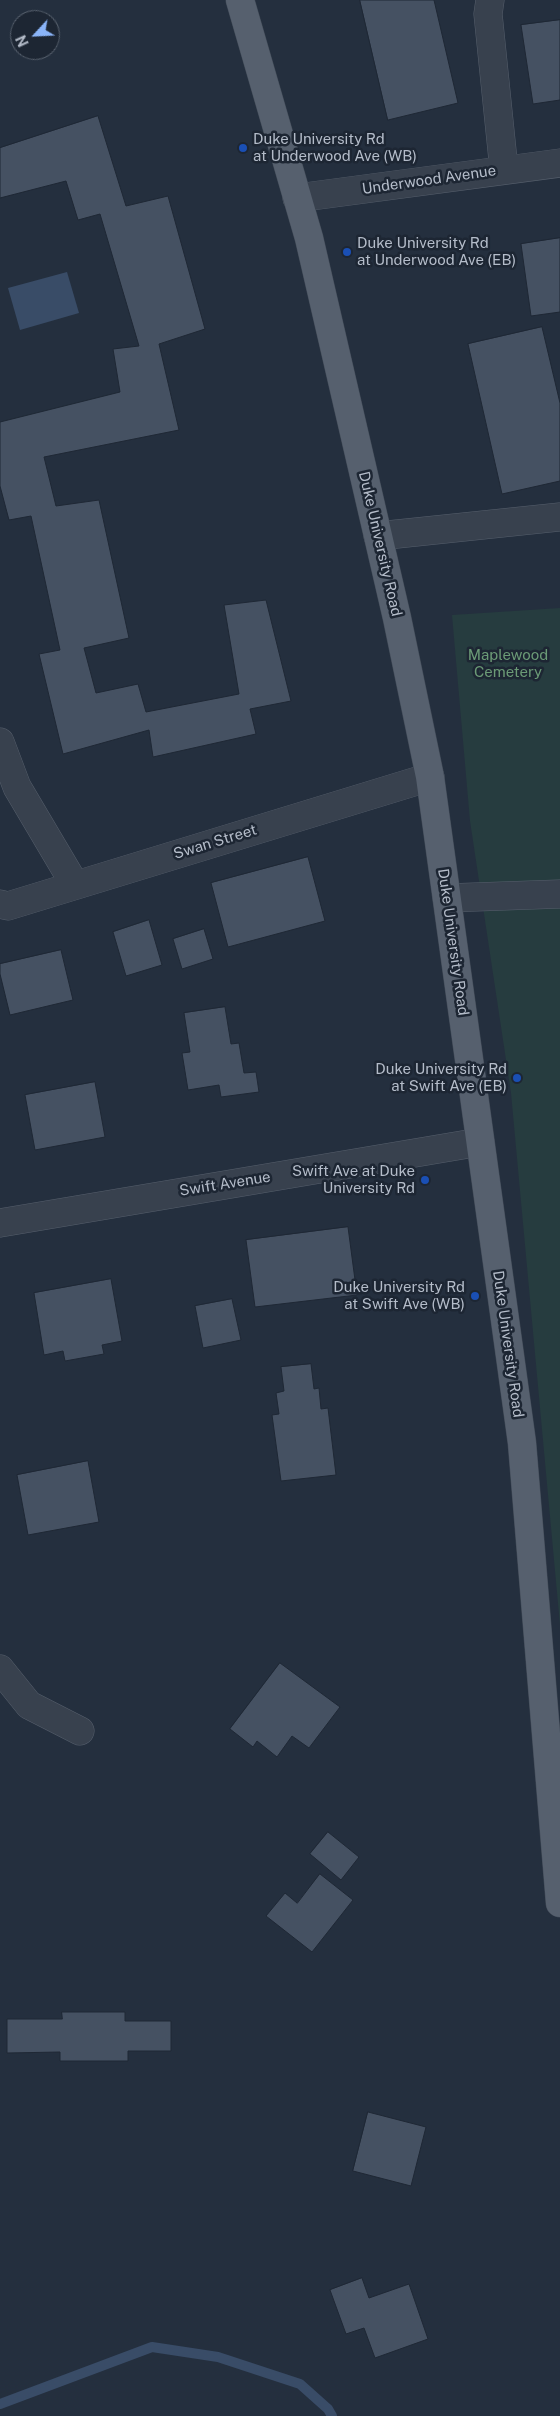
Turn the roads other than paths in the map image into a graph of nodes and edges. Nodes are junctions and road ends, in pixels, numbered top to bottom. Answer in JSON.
{"nodes":[{"id":1,"x":240,"y":0,"type":"edge"},
{"id":2,"x":490,"y":0,"type":"edge"},
{"id":3,"x":560,"y":163,"type":"edge"},
{"id":4,"x":504,"y":170,"type":"junction"},
{"id":5,"x":297,"y":198,"type":"junction"},
{"id":6,"x":560,"y":517,"type":"edge"},
{"id":7,"x":378,"y":536,"type":"junction"},
{"id":8,"x":0,"y":742,"type":"edge"},
{"id":9,"x":430,"y":777,"type":"junction"},
{"id":10,"x":75,"y":885,"type":"junction"},
{"id":11,"x":560,"y":894,"type":"edge"},
{"id":12,"x":447,"y":898,"type":"junction"},
{"id":13,"x":0,"y":904,"type":"edge"},
{"id":14,"x":480,"y":1142,"type":"junction"},
{"id":15,"x":0,"y":1223,"type":"edge"},
{"id":16,"x":0,"y":1669,"type":"edge"},
{"id":17,"x":80,"y":1731,"type":"dead end"},
{"id":18,"x":560,"y":1903,"type":"edge"}],
"edges":[{"from":1,"to":5,"type":"main road","name":"Duke University Road"},
{"from":2,"to":4,"type":"street"},
{"from":3,"to":4,"type":"street","name":"Underwood Avenue"},
{"from":4,"to":5,"type":"street","name":"Underwood Avenue"},
{"from":5,"to":7,"type":"main road","name":"Duke University Road"},
{"from":6,"to":7,"type":"street"},
{"from":7,"to":9,"type":"main road","name":"Duke University Road"},
{"from":8,"to":10,"type":"street"},
{"from":9,"to":10,"type":"street","name":"Swan Street"},
{"from":9,"to":12,"type":"main road","name":"Duke University Road"},
{"from":10,"to":13,"type":"street","name":"Swan Street"},
{"from":11,"to":12,"type":"street"},
{"from":12,"to":14,"type":"main road","name":"Duke University Road"},
{"from":14,"to":15,"type":"street","name":"Swift Avenue"},
{"from":14,"to":18,"type":"main road","name":"Duke University Road"},
{"from":16,"to":17,"type":"street"}]}
